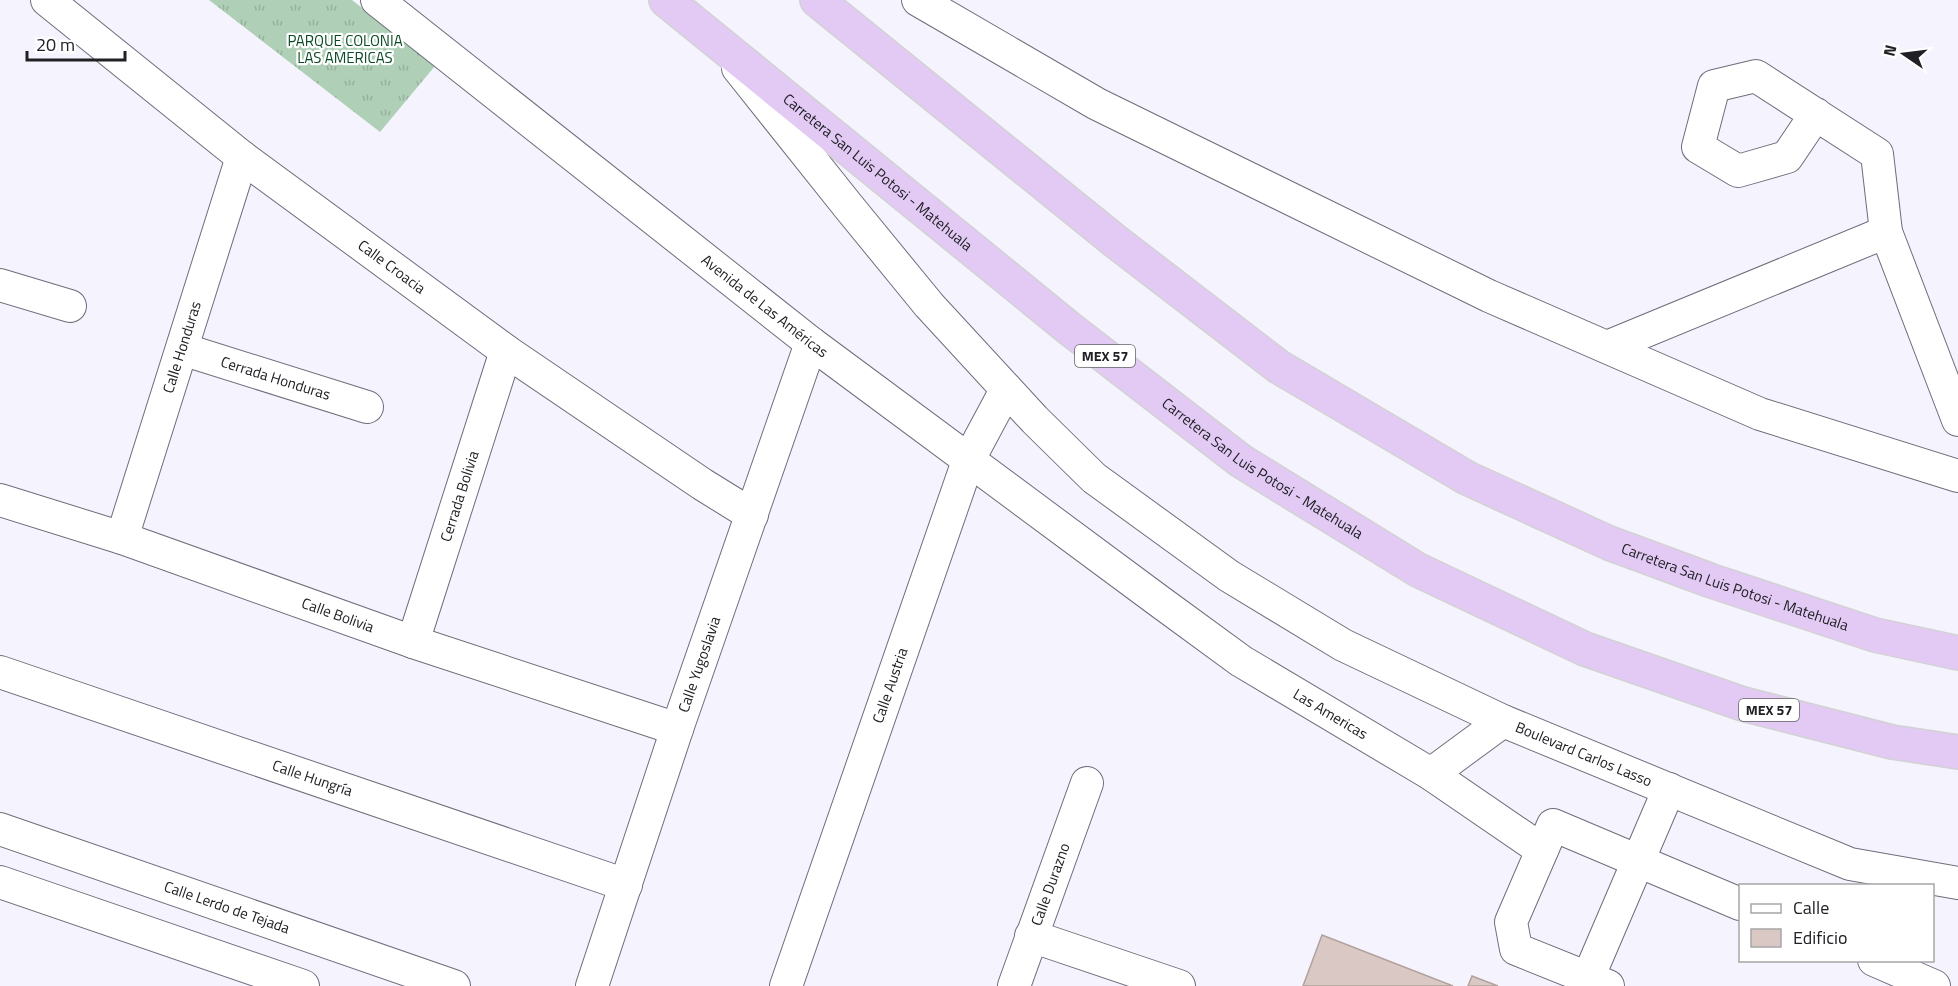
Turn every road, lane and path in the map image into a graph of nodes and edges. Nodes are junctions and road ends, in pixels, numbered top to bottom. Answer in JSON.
{"nodes":[{"id":1,"x":47,"y":0,"type":"edge"},
{"id":2,"x":377,"y":0,"type":"edge"},
{"id":3,"x":666,"y":0,"type":"edge"},
{"id":4,"x":817,"y":0,"type":"edge"},
{"id":5,"x":918,"y":0,"type":"edge"},
{"id":6,"x":714,"y":38,"type":"junction"},
{"id":7,"x":1816,"y":114,"type":"dead end"},
{"id":8,"x":242,"y":157,"type":"junction"},
{"id":9,"x":1886,"y":232,"type":"junction"},
{"id":10,"x":0,"y":285,"type":"edge"},
{"id":11,"x":70,"y":306,"type":"dead end"},
{"id":12,"x":811,"y":344,"type":"junction"},
{"id":13,"x":1607,"y":347,"type":"junction"},
{"id":14,"x":182,"y":349,"type":"junction"},
{"id":15,"x":506,"y":351,"type":"junction"},
{"id":16,"x":1006,"y":390,"type":"junction"},
{"id":17,"x":367,"y":407,"type":"dead end"},
{"id":18,"x":1958,"y":420,"type":"edge"},
{"id":19,"x":968,"y":461,"type":"junction"},
{"id":20,"x":1958,"y":476,"type":"edge"},
{"id":21,"x":0,"y":500,"type":"edge"},
{"id":22,"x":752,"y":515,"type":"junction"},
{"id":23,"x":122,"y":538,"type":"junction"},
{"id":24,"x":1159,"y":601,"type":"joint"},
{"id":25,"x":413,"y":642,"type":"junction"},
{"id":26,"x":1958,"y":653,"type":"edge"},
{"id":27,"x":0,"y":672,"type":"edge"},
{"id":28,"x":1503,"y":721,"type":"junction"},
{"id":29,"x":677,"y":729,"type":"junction"},
{"id":30,"x":1958,"y":752,"type":"edge"},
{"id":31,"x":1431,"y":774,"type":"junction"},
{"id":32,"x":1087,"y":783,"type":"dead end"},
{"id":33,"x":1669,"y":789,"type":"junction"},
{"id":34,"x":0,"y":829,"type":"edge"},
{"id":35,"x":1542,"y":850,"type":"junction"},
{"id":36,"x":1637,"y":861,"type":"junction"},
{"id":37,"x":0,"y":882,"type":"edge"},
{"id":38,"x":1958,"y":883,"type":"edge"},
{"id":39,"x":626,"y":885,"type":"junction"},
{"id":40,"x":1739,"y":904,"type":"edge"},
{"id":41,"x":1031,"y":936,"type":"junction"},
{"id":42,"x":1879,"y":962,"type":"edge"},
{"id":43,"x":1598,"y":982,"type":"edge"},
{"id":44,"x":303,"y":986,"type":"edge"},
{"id":45,"x":454,"y":986,"type":"edge"},
{"id":46,"x":592,"y":986,"type":"edge"},
{"id":47,"x":786,"y":986,"type":"edge"},
{"id":48,"x":1014,"y":986,"type":"edge"},
{"id":49,"x":1179,"y":986,"type":"edge"},
{"id":50,"x":1934,"y":986,"type":"edge"}],
"edges":[{"from":1,"to":8,"type":"street","name":"Calle Croacia"},
{"from":2,"to":12,"type":"street","name":"Avenida de Las Américas"},
{"from":3,"to":6,"type":"highway","name":"Carretera San Luis Potosi - Matehuala","number":"MEX 57"},
{"from":4,"to":26,"type":"highway","name":"Carretera San Luis Potosi - Matehuala"},
{"from":5,"to":13,"type":"street"},
{"from":6,"to":16,"type":"street","name":"Boulevard Carlos Lasso"},
{"from":6,"to":30,"type":"highway","name":"Carretera San Luis Potosi - Matehuala","number":"MEX 57"},
{"from":7,"to":9,"type":"street"},
{"from":8,"to":14,"type":"street","name":"Calle Honduras"},
{"from":8,"to":15,"type":"street","name":"Calle Croacia"},
{"from":9,"to":13,"type":"street"},
{"from":9,"to":18,"type":"street"},
{"from":10,"to":11,"type":"street"},
{"from":12,"to":19,"type":"street","name":"Avenida de Las Américas"},
{"from":12,"to":22,"type":"street","name":"Calle Yugoslavia"},
{"from":13,"to":20,"type":"street"},
{"from":14,"to":17,"type":"street","name":"Cerrada Honduras"},
{"from":14,"to":23,"type":"street","name":"Calle Honduras"},
{"from":15,"to":22,"type":"street","name":"Calle Croacia"},
{"from":15,"to":25,"type":"street","name":"Cerrada Bolivia"},
{"from":16,"to":19,"type":"street","name":"Calle Austria"},
{"from":16,"to":28,"type":"street","name":"Boulevard Carlos Lasso"},
{"from":19,"to":24,"type":"street","name":"Avenida de Las Américas"},
{"from":19,"to":47,"type":"street","name":"Calle Austria"},
{"from":21,"to":23,"type":"street","name":"Calle Bolivia"},
{"from":22,"to":29,"type":"street","name":"Calle Yugoslavia"},
{"from":23,"to":25,"type":"street","name":"Calle Bolivia"},
{"from":24,"to":31,"type":"street","name":"Las Americas"},
{"from":25,"to":29,"type":"street","name":"Calle Bolivia"},
{"from":27,"to":39,"type":"street","name":"Calle Hungría"},
{"from":28,"to":31,"type":"street"},
{"from":28,"to":33,"type":"street","name":"Boulevard Carlos Lasso"},
{"from":29,"to":39,"type":"street","name":"Calle Yugoslavia"},
{"from":31,"to":35,"type":"street","name":"Las Americas"},
{"from":32,"to":41,"type":"street","name":"Calle Durazno"},
{"from":33,"to":36,"type":"street"},
{"from":33,"to":38,"type":"street","name":"Boulevard Carlos Lasso"},
{"from":34,"to":45,"type":"street","name":"Calle Lerdo de Tejada"},
{"from":35,"to":36,"type":"street"},
{"from":35,"to":43,"type":"street"},
{"from":36,"to":40,"type":"street"},
{"from":36,"to":43,"type":"street"},
{"from":37,"to":44,"type":"street"},
{"from":39,"to":46,"type":"street","name":"Calle Yugoslavia"},
{"from":41,"to":48,"type":"street","name":"Calle Durazno"},
{"from":41,"to":49,"type":"street"},
{"from":42,"to":50,"type":"street"}]}
